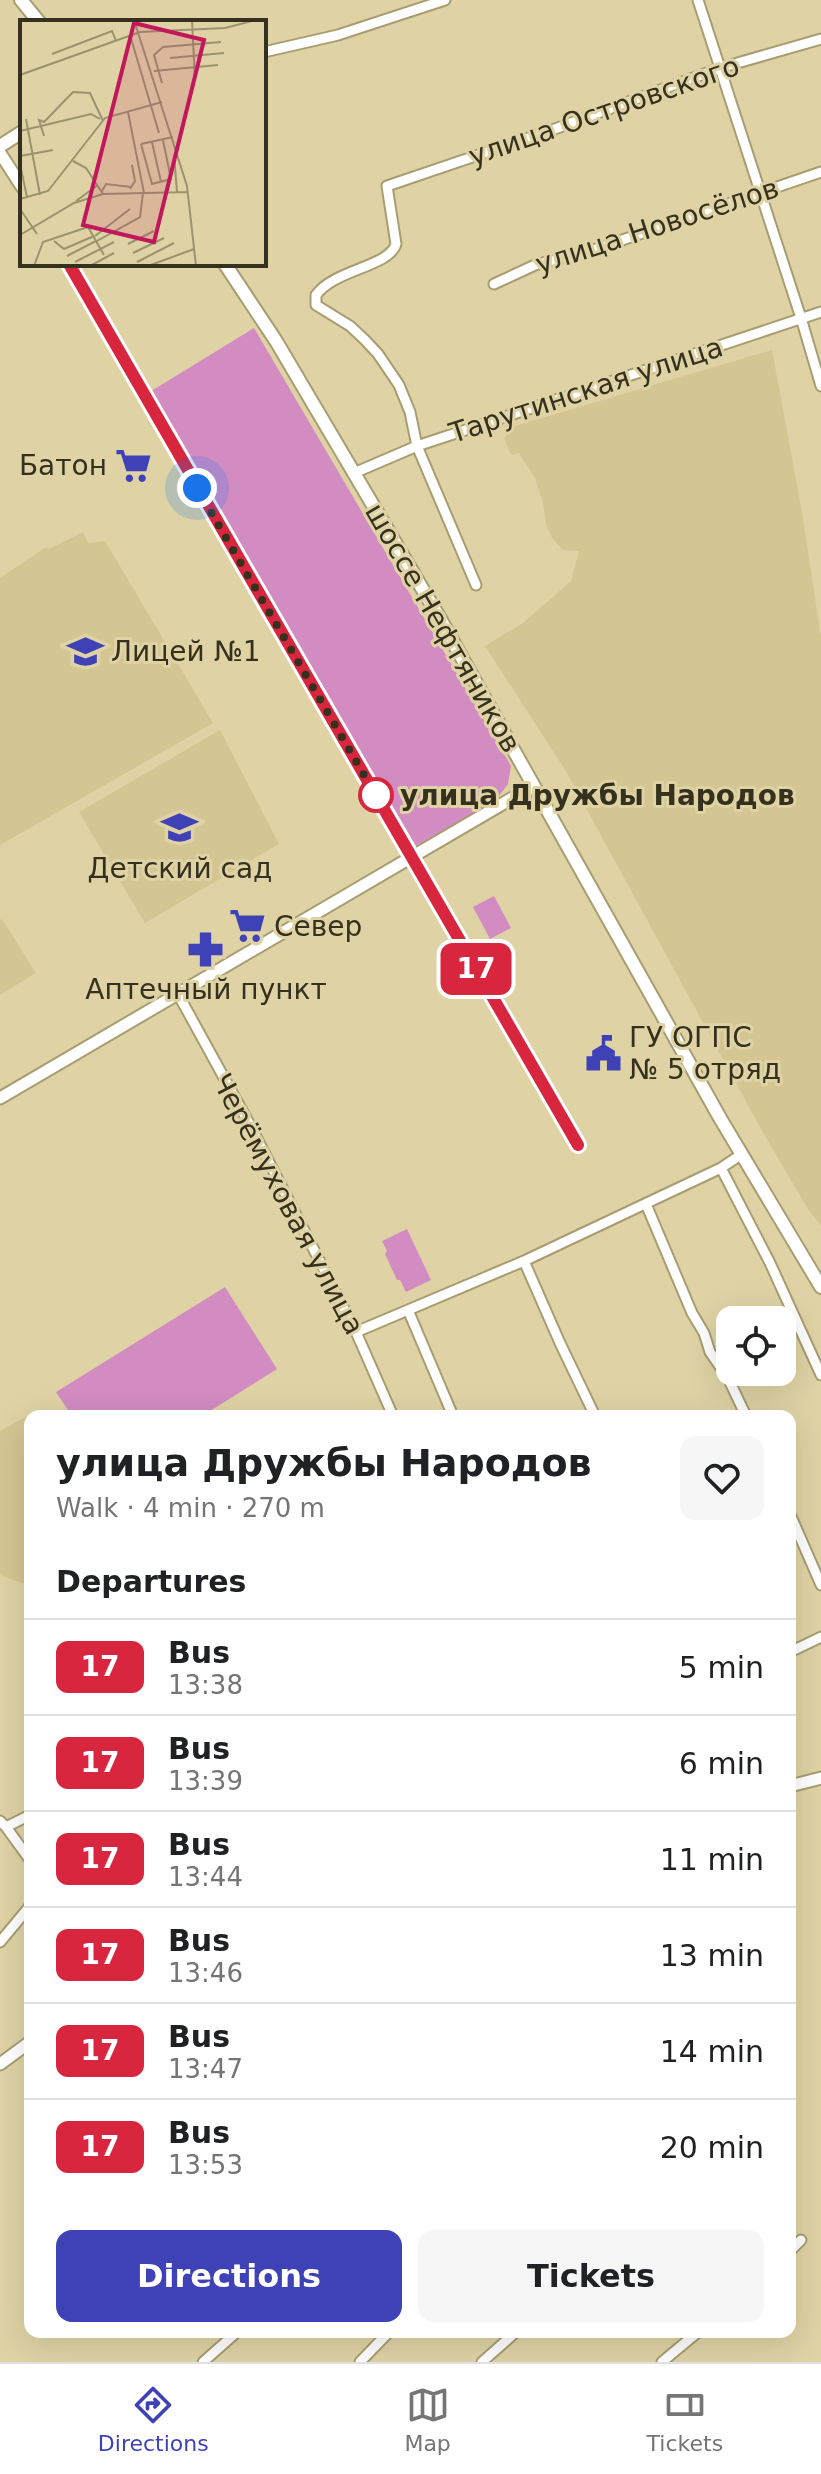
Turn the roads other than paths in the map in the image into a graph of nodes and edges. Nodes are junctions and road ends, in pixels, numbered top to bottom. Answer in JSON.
{"nodes":[{"id":1,"x":21,"y":0,"type":"edge"},
{"id":2,"x":445,"y":0,"type":"edge"},
{"id":3,"x":698,"y":0,"type":"edge"},
{"id":4,"x":432,"y":2,"type":"edge"},
{"id":5,"x":37,"y":20,"type":"edge"},
{"id":6,"x":821,"y":39,"type":"edge"},
{"id":7,"x":266,"y":52,"type":"edge"},
{"id":8,"x":720,"y":68,"type":"junction"},
{"id":9,"x":20,"y":133,"type":"edge"},
{"id":10,"x":0,"y":146,"type":"edge"},
{"id":11,"x":0,"y":153,"type":"edge"},
{"id":12,"x":821,"y":172,"type":"edge"},
{"id":13,"x":20,"y":184,"type":"edge"},
{"id":14,"x":761,"y":192,"type":"junction"},
{"id":15,"x":70,"y":266,"type":"edge"},
{"id":16,"x":226,"y":266,"type":"edge"},
{"id":17,"x":494,"y":284,"type":"dead end"},
{"id":18,"x":821,"y":312,"type":"edge"},
{"id":19,"x":801,"y":318,"type":"junction"},
{"id":20,"x":821,"y":386,"type":"edge"},
{"id":21,"x":417,"y":446,"type":"junction"},
{"id":22,"x":354,"y":473,"type":"junction"},
{"id":23,"x":476,"y":585,"type":"dead end"},
{"id":24,"x":533,"y":786,"type":"junction"},
{"id":25,"x":412,"y":857,"type":"junction"},
{"id":26,"x":178,"y":994,"type":"junction"},
{"id":27,"x":0,"y":1098,"type":"edge"},
{"id":28,"x":578,"y":1145,"type":"dead end"},
{"id":29,"x":742,"y":1154,"type":"junction"},
{"id":30,"x":721,"y":1168,"type":"junction"},
{"id":31,"x":646,"y":1204,"type":"junction"},
{"id":32,"x":524,"y":1261,"type":"junction"},
{"id":33,"x":821,"y":1287,"type":"edge"},
{"id":34,"x":408,"y":1310,"type":"junction"},
{"id":35,"x":356,"y":1332,"type":"junction"},
{"id":36,"x":821,"y":1375,"type":"edge"},
{"id":37,"x":390,"y":1410,"type":"edge"},
{"id":38,"x":450,"y":1410,"type":"edge"},
{"id":39,"x":592,"y":1410,"type":"edge"},
{"id":40,"x":743,"y":1410,"type":"edge"},
{"id":41,"x":796,"y":1528,"type":"edge"},
{"id":42,"x":821,"y":1585,"type":"edge"},
{"id":43,"x":821,"y":1637,"type":"edge"},
{"id":44,"x":796,"y":1649,"type":"edge"},
{"id":45,"x":821,"y":1778,"type":"edge"},
{"id":46,"x":796,"y":1784,"type":"edge"},
{"id":47,"x":24,"y":1817,"type":"edge"},
{"id":48,"x":3,"y":1824,"type":"edge"},
{"id":49,"x":24,"y":1852,"type":"edge"},
{"id":50,"x":24,"y":1913,"type":"edge"},
{"id":51,"x":0,"y":1942,"type":"edge"},
{"id":52,"x":24,"y":2046,"type":"edge"},
{"id":53,"x":0,"y":2064,"type":"edge"},
{"id":54,"x":801,"y":2240,"type":"dead end"},
{"id":55,"x":796,"y":2245,"type":"edge"},
{"id":56,"x":230,"y":2338,"type":"edge"},
{"id":57,"x":383,"y":2338,"type":"edge"},
{"id":58,"x":509,"y":2338,"type":"edge"},
{"id":59,"x":691,"y":2338,"type":"edge"},
{"id":60,"x":203,"y":2362,"type":"edge"},
{"id":61,"x":360,"y":2362,"type":"edge"},
{"id":62,"x":482,"y":2362,"type":"edge"},
{"id":63,"x":662,"y":2362,"type":"edge"}],
"edges":[{"from":1,"to":5,"type":"main road"},
{"from":2,"to":4,"type":"street"},
{"from":3,"to":8,"type":"street"},
{"from":4,"to":7,"type":"street"},
{"from":6,"to":8,"type":"street","name":"улица Островского"},
{"from":8,"to":14,"type":"street"},
{"from":8,"to":21,"type":"street","name":"улица Островского"},
{"from":9,"to":10,"type":"main road"},
{"from":11,"to":13,"type":"street"},
{"from":12,"to":14,"type":"street","name":"улица Новосёлов"},
{"from":14,"to":17,"type":"street","name":"улица Новосёлов"},
{"from":14,"to":19,"type":"street"},
{"from":15,"to":25,"type":"street"},
{"from":16,"to":22,"type":"main road","name":"шоссе Нефтяников"},
{"from":18,"to":19,"type":"street","name":"Тарутинская улица"},
{"from":19,"to":20,"type":"street"},
{"from":19,"to":21,"type":"street","name":"Тарутинская улица"},
{"from":21,"to":22,"type":"street","name":"Тарутинская улица"},
{"from":21,"to":23,"type":"street"},
{"from":22,"to":24,"type":"main road","name":"шоссе Нефтяников"},
{"from":24,"to":25,"type":"street"},
{"from":24,"to":29,"type":"main road","name":"шоссе Нефтяников"},
{"from":25,"to":26,"type":"street"},
{"from":25,"to":28,"type":"street"},
{"from":26,"to":27,"type":"street"},
{"from":26,"to":35,"type":"street","name":"Черёмуховая улица"},
{"from":29,"to":30,"type":"street"},
{"from":29,"to":33,"type":"main road","name":"шоссе Нефтяников"},
{"from":30,"to":31,"type":"street"},
{"from":30,"to":36,"type":"street"},
{"from":31,"to":32,"type":"street"},
{"from":31,"to":40,"type":"street"},
{"from":32,"to":34,"type":"street"},
{"from":32,"to":39,"type":"street"},
{"from":34,"to":35,"type":"street"},
{"from":34,"to":38,"type":"street"},
{"from":35,"to":37,"type":"street","name":"Черёмуховая улица"},
{"from":41,"to":42,"type":"street"},
{"from":43,"to":44,"type":"street"},
{"from":45,"to":46,"type":"street"},
{"from":47,"to":48,"type":"street"},
{"from":48,"to":49,"type":"street"},
{"from":50,"to":51,"type":"street"},
{"from":52,"to":53,"type":"street"},
{"from":54,"to":55,"type":"street"},
{"from":56,"to":60,"type":"street"},
{"from":57,"to":61,"type":"street"},
{"from":58,"to":62,"type":"street"},
{"from":59,"to":63,"type":"street"}]}
